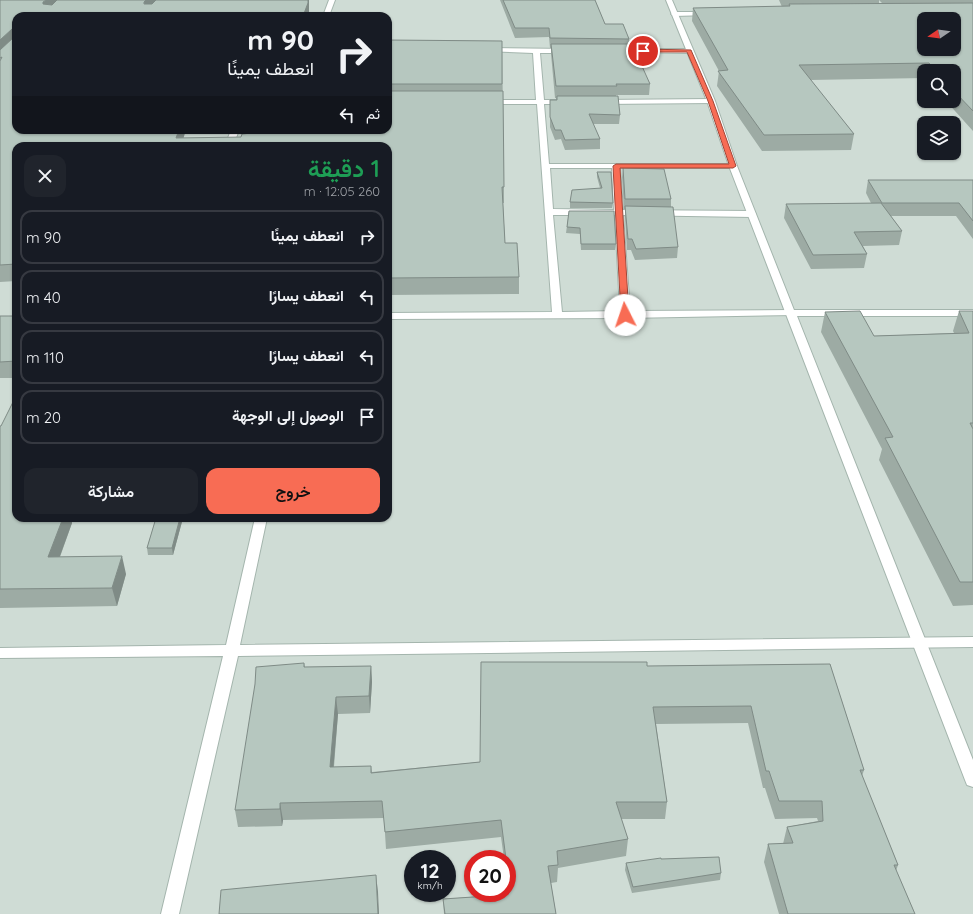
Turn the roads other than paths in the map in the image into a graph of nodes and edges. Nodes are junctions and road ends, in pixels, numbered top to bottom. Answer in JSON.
{"nodes":[{"id":1,"x":332,"y":0,"type":"edge"},
{"id":2,"x":669,"y":0,"type":"edge"},
{"id":3,"x":328,"y":12,"type":"edge"},
{"id":4,"x":674,"y":14,"type":"junction"},
{"id":5,"x":714,"y":14,"type":"edge"},
{"id":6,"x":481,"y":50,"type":"edge"},
{"id":7,"x":536,"y":50,"type":"junction"},
{"id":8,"x":574,"y":51,"type":"edge"},
{"id":9,"x":612,"y":51,"type":"edge"},
{"id":10,"x":689,"y":51,"type":"junction"},
{"id":11,"x":710,"y":101,"type":"junction"},
{"id":12,"x":476,"y":102,"type":"edge"},
{"id":13,"x":540,"y":102,"type":"junction"},
{"id":14,"x":574,"y":102,"type":"edge"},
{"id":15,"x":596,"y":102,"type":"edge"},
{"id":16,"x":544,"y":166,"type":"junction"},
{"id":17,"x":616,"y":166,"type":"junction"},
{"id":18,"x":733,"y":166,"type":"junction"},
{"id":19,"x":548,"y":212,"type":"junction"},
{"id":20,"x":619,"y":213,"type":"junction"},
{"id":21,"x":752,"y":214,"type":"junction"},
{"id":22,"x":973,"y":313,"type":"edge"},
{"id":23,"x":791,"y":314,"type":"junction"},
{"id":24,"x":557,"y":315,"type":"junction"},
{"id":25,"x":625,"y":315,"type":"junction"},
{"id":26,"x":392,"y":316,"type":"edge"},
{"id":27,"x":260,"y":522,"type":"edge"},
{"id":28,"x":919,"y":642,"type":"junction"},
{"id":29,"x":973,"y":642,"type":"edge"},
{"id":30,"x":232,"y":650,"type":"junction"},
{"id":31,"x":0,"y":653,"type":"edge"},
{"id":32,"x":973,"y":780,"type":"edge"},
{"id":33,"x":170,"y":914,"type":"edge"}],
"edges":[{"from":1,"to":3,"type":"street"},
{"from":2,"to":4,"type":"street"},
{"from":4,"to":5,"type":"street"},
{"from":4,"to":10,"type":"street"},
{"from":6,"to":7,"type":"street"},
{"from":7,"to":8,"type":"street"},
{"from":7,"to":13,"type":"street"},
{"from":9,"to":10,"type":"street"},
{"from":10,"to":11,"type":"street"},
{"from":11,"to":15,"type":"street"},
{"from":11,"to":18,"type":"street"},
{"from":12,"to":13,"type":"street"},
{"from":13,"to":14,"type":"street"},
{"from":13,"to":16,"type":"street"},
{"from":16,"to":17,"type":"street"},
{"from":16,"to":19,"type":"street"},
{"from":17,"to":18,"type":"street"},
{"from":17,"to":20,"type":"street"},
{"from":18,"to":21,"type":"street"},
{"from":19,"to":20,"type":"street"},
{"from":19,"to":24,"type":"street"},
{"from":20,"to":21,"type":"street"},
{"from":20,"to":25,"type":"street"},
{"from":21,"to":23,"type":"street"},
{"from":22,"to":23,"type":"street"},
{"from":23,"to":25,"type":"street"},
{"from":23,"to":28,"type":"street"},
{"from":24,"to":25,"type":"street"},
{"from":24,"to":26,"type":"street"},
{"from":27,"to":30,"type":"street"},
{"from":28,"to":29,"type":"street"},
{"from":28,"to":30,"type":"street"},
{"from":28,"to":32,"type":"street"},
{"from":30,"to":31,"type":"street"},
{"from":30,"to":33,"type":"street"}]}
